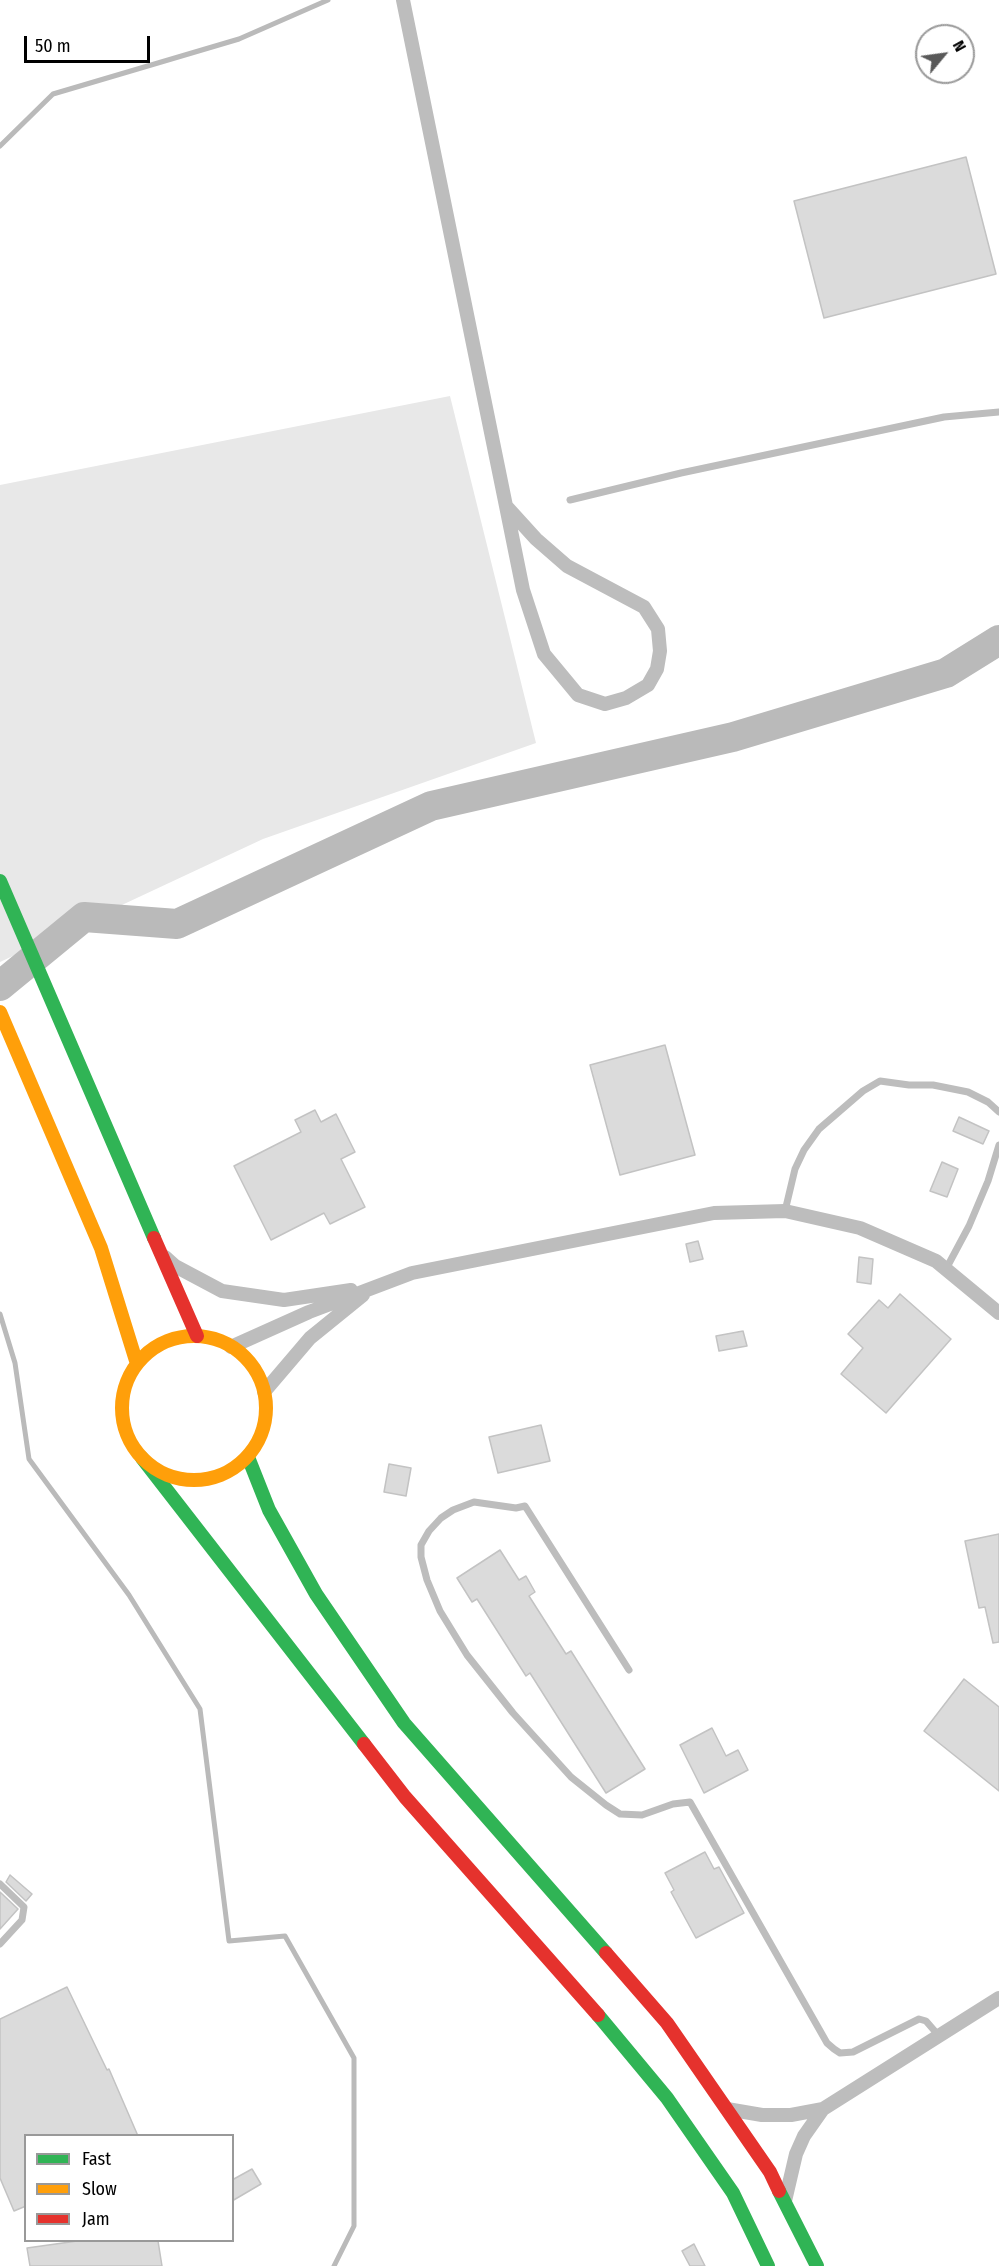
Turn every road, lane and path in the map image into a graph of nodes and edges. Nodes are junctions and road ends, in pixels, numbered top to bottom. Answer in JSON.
{"nodes":[{"id":1,"x":403,"y":0,"type":"edge"},
{"id":2,"x":999,"y":412,"type":"edge"},
{"id":3,"x":570,"y":500,"type":"dead end"},
{"id":4,"x":506,"y":506,"type":"junction"},
{"id":5,"x":2,"y":885,"type":"edge"},
{"id":6,"x":0,"y":1012,"type":"edge"},
{"id":7,"x":999,"y":1112,"type":"edge"},
{"id":8,"x":999,"y":1145,"type":"edge"},
{"id":9,"x":785,"y":1211,"type":"junction"},
{"id":10,"x":162,"y":1254,"type":"junction"},
{"id":11,"x":946,"y":1269,"type":"junction"},
{"id":12,"x":374,"y":1287,"type":"junction"},
{"id":13,"x":999,"y":1313,"type":"edge"},
{"id":14,"x":197,"y":1336,"type":"junction"},
{"id":15,"x":231,"y":1347,"type":"junction"},
{"id":16,"x":137,"y":1365,"type":"junction"},
{"id":17,"x":264,"y":1392,"type":"junction"},
{"id":18,"x":248,"y":1457,"type":"junction"},
{"id":19,"x":142,"y":1458,"type":"junction"},
{"id":20,"x":629,"y":1670,"type":"dead end"},
{"id":21,"x":0,"y":1884,"type":"edge"},
{"id":22,"x":0,"y":1944,"type":"edge"},
{"id":23,"x":999,"y":1998,"type":"edge"},
{"id":24,"x":939,"y":2036,"type":"junction"},
{"id":25,"x":727,"y":2109,"type":"junction"},
{"id":26,"x":823,"y":2109,"type":"junction"},
{"id":27,"x":784,"y":2201,"type":"junction"},
{"id":28,"x":768,"y":2266,"type":"edge"},
{"id":29,"x":817,"y":2266,"type":"edge"}],
"edges":[{"from":1,"to":4,"type":"street"},
{"from":2,"to":3,"type":"lane"},
{"from":4,"to":4,"type":"street"},
{"from":5,"to":10,"type":"street"},
{"from":6,"to":16,"type":"street"},
{"from":7,"to":9,"type":"lane"},
{"from":8,"to":11,"type":"lane"},
{"from":9,"to":11,"type":"street"},
{"from":9,"to":12,"type":"street"},
{"from":10,"to":12,"type":"street"},
{"from":10,"to":14,"type":"street"},
{"from":11,"to":13,"type":"street"},
{"from":12,"to":15,"type":"street"},
{"from":12,"to":17,"type":"street"},
{"from":14,"to":15,"type":"street"},
{"from":14,"to":16,"type":"street"},
{"from":15,"to":17,"type":"street"},
{"from":16,"to":19,"type":"street"},
{"from":17,"to":18,"type":"street"},
{"from":18,"to":19,"type":"street"},
{"from":18,"to":25,"type":"street"},
{"from":19,"to":28,"type":"street"},
{"from":20,"to":24,"type":"lane"},
{"from":21,"to":22,"type":"lane"},
{"from":23,"to":24,"type":"street"},
{"from":24,"to":26,"type":"street"},
{"from":25,"to":26,"type":"street"},
{"from":25,"to":27,"type":"street"},
{"from":26,"to":27,"type":"street"},
{"from":27,"to":29,"type":"street"}]}
